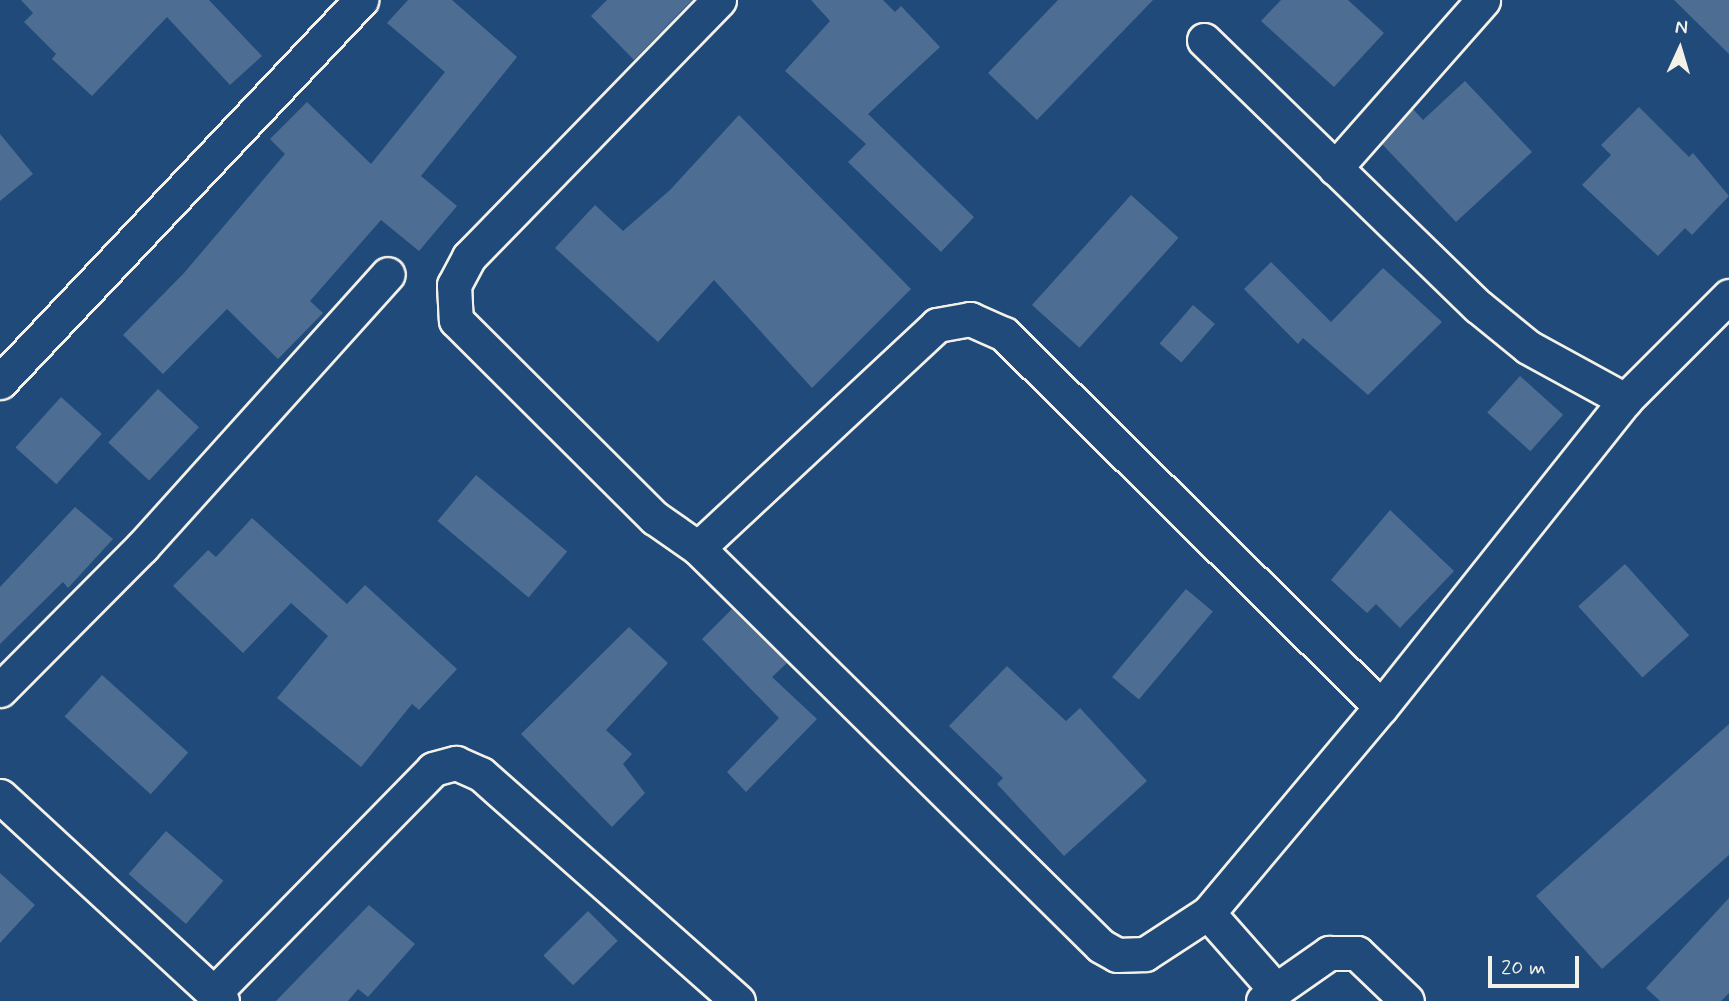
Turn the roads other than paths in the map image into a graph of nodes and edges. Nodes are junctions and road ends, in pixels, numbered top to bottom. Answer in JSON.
{"nodes":[{"id":1,"x":361,"y":0,"type":"edge"},
{"id":2,"x":719,"y":0,"type":"edge"},
{"id":3,"x":1483,"y":0,"type":"edge"},
{"id":4,"x":1204,"y":40,"type":"dead end"},
{"id":5,"x":1335,"y":167,"type":"junction"},
{"id":6,"x":388,"y":274,"type":"dead end"},
{"id":7,"x":1729,"y":296,"type":"edge"},
{"id":8,"x":0,"y":382,"type":"edge"},
{"id":9,"x":1626,"y":400,"type":"junction"},
{"id":10,"x":698,"y":548,"type":"junction"},
{"id":11,"x":0,"y":690,"type":"edge"},
{"id":12,"x":1381,"y":707,"type":"junction"},
{"id":13,"x":0,"y":796,"type":"edge"},
{"id":14,"x":1208,"y":913,"type":"junction"},
{"id":15,"x":1270,"y":996,"type":"edge"},
{"id":16,"x":218,"y":997,"type":"edge"},
{"id":17,"x":738,"y":1001,"type":"edge"},
{"id":18,"x":1407,"y":1001,"type":"edge"}],
"edges":[{"from":1,"to":8,"type":"street"},
{"from":2,"to":10,"type":"street"},
{"from":3,"to":5,"type":"street"},
{"from":4,"to":5,"type":"street"},
{"from":5,"to":9,"type":"street"},
{"from":6,"to":11,"type":"street"},
{"from":7,"to":9,"type":"street"},
{"from":9,"to":12,"type":"street"},
{"from":10,"to":12,"type":"street"},
{"from":10,"to":14,"type":"street"},
{"from":12,"to":14,"type":"street"},
{"from":13,"to":16,"type":"street"},
{"from":14,"to":15,"type":"street"},
{"from":15,"to":18,"type":"street"},
{"from":16,"to":17,"type":"street"}]}
